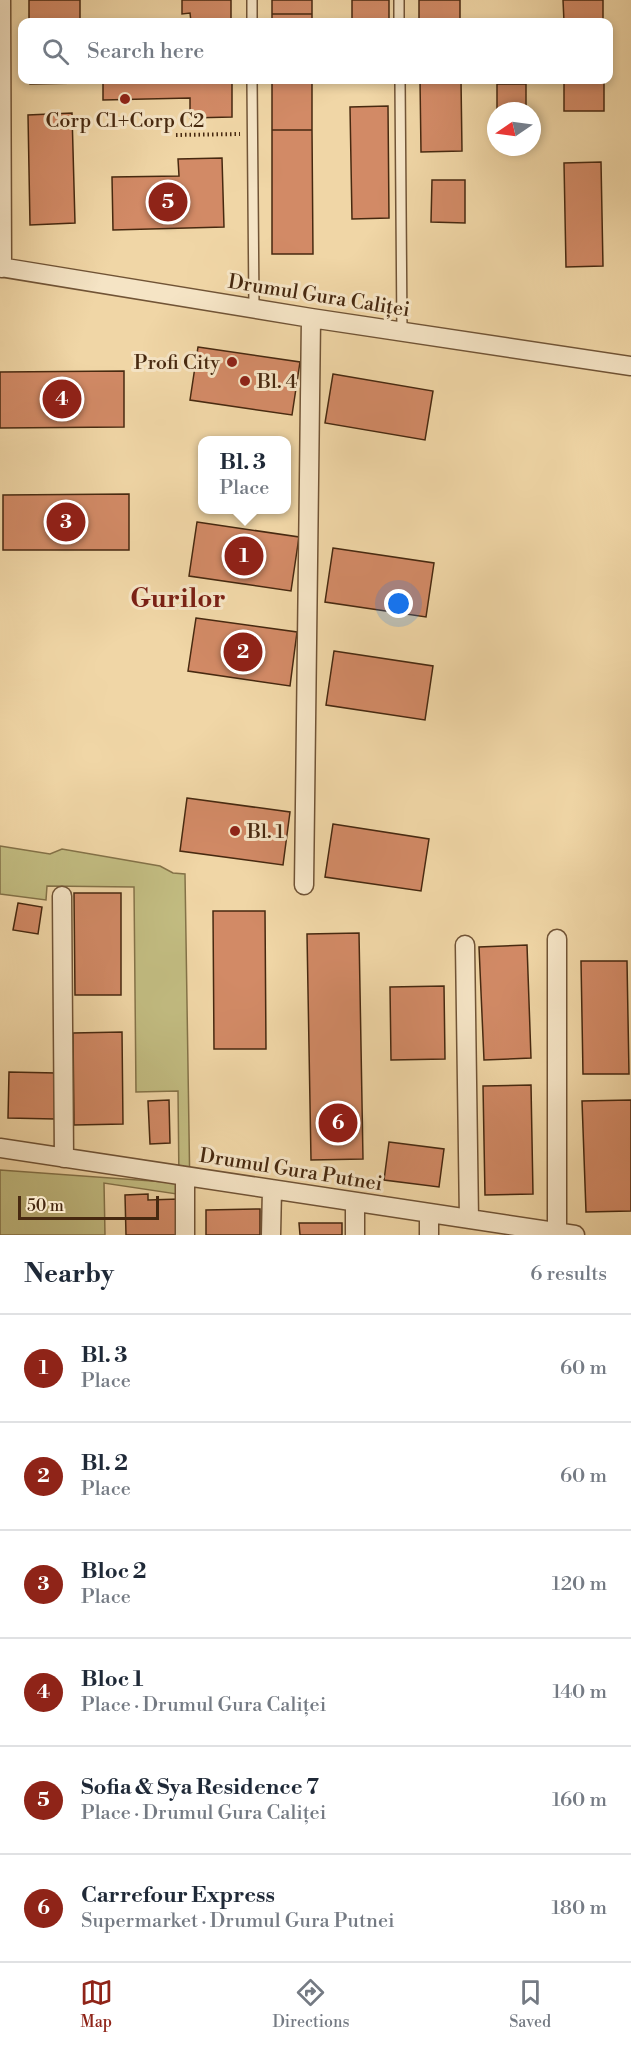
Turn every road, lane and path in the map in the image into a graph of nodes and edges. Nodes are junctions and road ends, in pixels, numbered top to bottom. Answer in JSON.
{"nodes":[{"id":1,"x":1,"y":0,"type":"edge"},
{"id":2,"x":252,"y":0,"type":"edge"},
{"id":3,"x":399,"y":0,"type":"edge"},
{"id":4,"x":252,"y":18,"type":"edge"},
{"id":5,"x":399,"y":18,"type":"edge"},
{"id":6,"x":252,"y":84,"type":"edge"},
{"id":7,"x":400,"y":84,"type":"edge"},
{"id":8,"x":253,"y":134,"type":"junction"},
{"id":9,"x":176,"y":135,"type":"dead end"},
{"id":10,"x":1,"y":267,"type":"edge"},
{"id":11,"x":254,"y":308,"type":"junction"},
{"id":12,"x":311,"y":318,"type":"junction"},
{"id":13,"x":402,"y":332,"type":"junction"},
{"id":14,"x":631,"y":366,"type":"edge"},
{"id":15,"x":304,"y":885,"type":"dead end"},
{"id":16,"x":62,"y":896,"type":"dead end"},
{"id":17,"x":557,"y":939,"type":"dead end"},
{"id":18,"x":465,"y":945,"type":"dead end"},
{"id":19,"x":0,"y":1148,"type":"edge"},
{"id":20,"x":64,"y":1158,"type":"junction"},
{"id":21,"x":185,"y":1176,"type":"junction"},
{"id":22,"x":272,"y":1189,"type":"junction"},
{"id":23,"x":355,"y":1202,"type":"junction"},
{"id":24,"x":429,"y":1213,"type":"junction"},
{"id":25,"x":469,"y":1219,"type":"junction"},
{"id":26,"x":568,"y":1234,"type":"edge"},
{"id":27,"x":185,"y":1235,"type":"edge"},
{"id":28,"x":271,"y":1235,"type":"edge"},
{"id":29,"x":355,"y":1235,"type":"edge"},
{"id":30,"x":429,"y":1235,"type":"edge"}],
"edges":[{"from":1,"to":10,"type":"street"},
{"from":2,"to":4,"type":"lane"},
{"from":3,"to":5,"type":"lane"},
{"from":6,"to":8,"type":"lane"},
{"from":7,"to":13,"type":"lane"},
{"from":8,"to":9,"type":"path"},
{"from":8,"to":11,"type":"lane"},
{"from":10,"to":11,"type":"street","name":"Drumul Gura Caliței"},
{"from":11,"to":12,"type":"street","name":"Drumul Gura Caliței"},
{"from":12,"to":13,"type":"street","name":"Drumul Gura Caliței"},
{"from":12,"to":15,"type":"street"},
{"from":13,"to":14,"type":"street","name":"Drumul Gura Caliței"},
{"from":16,"to":20,"type":"street"},
{"from":17,"to":26,"type":"street"},
{"from":18,"to":25,"type":"street"},
{"from":19,"to":20,"type":"street","name":"Drumul Gura Putnei"},
{"from":20,"to":21,"type":"street","name":"Drumul Gura Putnei"},
{"from":21,"to":22,"type":"street","name":"Drumul Gura Putnei"},
{"from":21,"to":27,"type":"street"},
{"from":22,"to":23,"type":"street","name":"Drumul Gura Putnei"},
{"from":22,"to":28,"type":"street"},
{"from":23,"to":24,"type":"street","name":"Drumul Gura Putnei"},
{"from":23,"to":29,"type":"street"},
{"from":24,"to":25,"type":"street","name":"Drumul Gura Putnei"},
{"from":24,"to":30,"type":"street"},
{"from":25,"to":26,"type":"street","name":"Drumul Gura Putnei"}]}
